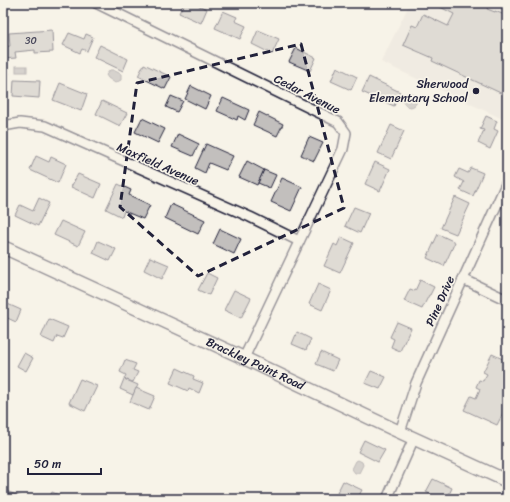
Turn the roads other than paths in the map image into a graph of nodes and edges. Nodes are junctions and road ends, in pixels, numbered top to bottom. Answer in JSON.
{"nodes":[{"id":1,"x":96,"y":3,"type":"edge"},
{"id":2,"x":3,"y":126,"type":"edge"},
{"id":3,"x":507,"y":182,"type":"edge"},
{"id":4,"x":299,"y":241,"type":"junction"},
{"id":5,"x":3,"y":247,"type":"edge"},
{"id":6,"x":463,"y":279,"type":"junction"},
{"id":7,"x":507,"y":300,"type":"edge"},
{"id":8,"x":244,"y":358,"type":"junction"},
{"id":9,"x":400,"y":432,"type":"junction"},
{"id":10,"x":414,"y":438,"type":"junction"},
{"id":11,"x":507,"y":481,"type":"edge"},
{"id":12,"x":387,"y":499,"type":"edge"}],
"edges":[{"from":1,"to":4,"type":"street","name":"Cedar Avenue"},
{"from":2,"to":4,"type":"street","name":"Maxfield Avenue"},
{"from":3,"to":6,"type":"street","name":"Pine Drive"},
{"from":4,"to":8,"type":"street","name":"Cedar Avenue"},
{"from":5,"to":8,"type":"main road","name":"Brackley Point Road"},
{"from":6,"to":7,"type":"street"},
{"from":6,"to":9,"type":"street","name":"Pine Drive"},
{"from":8,"to":9,"type":"main road","name":"Brackley Point Road"},
{"from":9,"to":10,"type":"main road","name":"Brackley Point Road"},
{"from":10,"to":11,"type":"main road","name":"Brackley Point Road"},
{"from":10,"to":12,"type":"street"}]}
